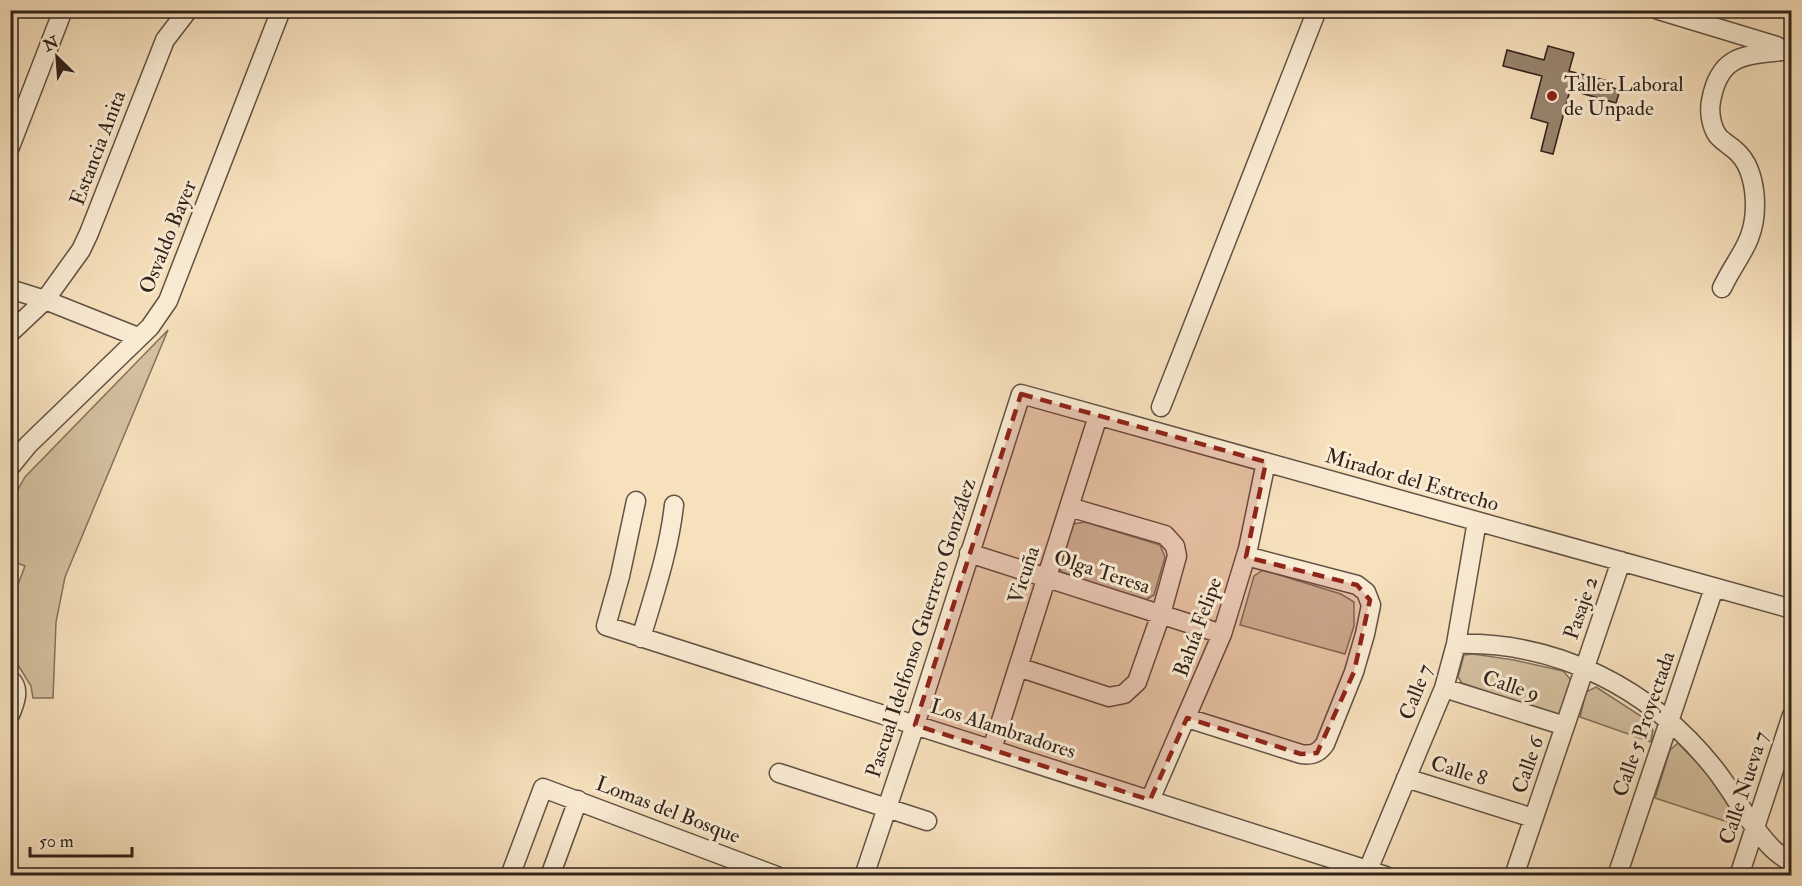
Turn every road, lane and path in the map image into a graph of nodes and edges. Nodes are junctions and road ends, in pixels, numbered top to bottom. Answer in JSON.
{"nodes":[{"id":1,"x":63,"y":10,"type":"edge"},
{"id":2,"x":188,"y":10,"type":"edge"},
{"id":3,"x":281,"y":10,"type":"edge"},
{"id":4,"x":1317,"y":10,"type":"edge"},
{"id":5,"x":1658,"y":10,"type":"edge"},
{"id":6,"x":1790,"y":50,"type":"edge"},
{"id":7,"x":10,"y":147,"type":"edge"},
{"id":8,"x":1722,"y":288,"type":"dead end"},
{"id":9,"x":10,"y":289,"type":"edge"},
{"id":10,"x":45,"y":300,"type":"junction"},
{"id":11,"x":10,"y":333,"type":"edge"},
{"id":12,"x":138,"y":337,"type":"junction"},
{"id":13,"x":1021,"y":394,"type":"joint"},
{"id":14,"x":1161,"y":407,"type":"dead end"},
{"id":15,"x":1098,"y":416,"type":"junction"},
{"id":16,"x":1266,"y":462,"type":"junction"},
{"id":17,"x":10,"y":467,"type":"edge"},
{"id":18,"x":636,"y":501,"type":"dead end"},
{"id":19,"x":674,"y":506,"type":"dead end"},
{"id":20,"x":1069,"y":507,"type":"junction"},
{"id":21,"x":1477,"y":521,"type":"junction"},
{"id":22,"x":969,"y":553,"type":"junction"},
{"id":23,"x":1246,"y":556,"type":"junction"},
{"id":24,"x":1620,"y":561,"type":"junction"},
{"id":25,"x":1047,"y":578,"type":"junction"},
{"id":26,"x":1714,"y":588,"type":"junction"},
{"id":27,"x":1791,"y":609,"type":"edge"},
{"id":28,"x":1161,"y":614,"type":"junction"},
{"id":29,"x":1222,"y":634,"type":"junction"},
{"id":30,"x":641,"y":638,"type":"junction"},
{"id":31,"x":1456,"y":644,"type":"junction"},
{"id":32,"x":1018,"y":666,"type":"junction"},
{"id":33,"x":1584,"y":669,"type":"junction"},
{"id":34,"x":10,"y":679,"type":"edge"},
{"id":35,"x":1444,"y":688,"type":"junction"},
{"id":36,"x":10,"y":715,"type":"edge"},
{"id":37,"x":1791,"y":715,"type":"edge"},
{"id":38,"x":1187,"y":718,"type":"junction"},
{"id":39,"x":1669,"y":722,"type":"junction"},
{"id":40,"x":915,"y":725,"type":"junction"},
{"id":41,"x":1565,"y":726,"type":"junction"},
{"id":42,"x":992,"y":749,"type":"junction"},
{"id":43,"x":779,"y":773,"type":"dead end"},
{"id":44,"x":1406,"y":778,"type":"junction"},
{"id":45,"x":578,"y":800,"type":"junction"},
{"id":46,"x":1150,"y":800,"type":"junction"},
{"id":47,"x":886,"y":808,"type":"junction"},
{"id":48,"x":1533,"y":818,"type":"junction"},
{"id":49,"x":927,"y":821,"type":"dead end"},
{"id":50,"x":1755,"y":827,"type":"junction"},
{"id":51,"x":1791,"y":863,"type":"edge"},
{"id":52,"x":1377,"y":873,"type":"edge"},
{"id":53,"x":510,"y":876,"type":"edge"},
{"id":54,"x":550,"y":876,"type":"edge"},
{"id":55,"x":777,"y":876,"type":"edge"},
{"id":56,"x":864,"y":876,"type":"edge"},
{"id":57,"x":1514,"y":876,"type":"edge"},
{"id":58,"x":1617,"y":876,"type":"edge"},
{"id":59,"x":1739,"y":876,"type":"edge"}],
"edges":[{"from":1,"to":7,"type":"street"},
{"from":2,"to":10,"type":"street","name":"Estancia Anita"},
{"from":3,"to":12,"type":"street","name":"Osvaldo Bayer"},
{"from":4,"to":14,"type":"street"},
{"from":5,"to":6,"type":"street"},
{"from":6,"to":8,"type":"street"},
{"from":9,"to":10,"type":"street"},
{"from":10,"to":11,"type":"street","name":"Estancia Anita"},
{"from":10,"to":12,"type":"street"},
{"from":12,"to":17,"type":"street","name":"Osvaldo Bayer"},
{"from":13,"to":15,"type":"street","name":"Mirador del Estrecho"},
{"from":13,"to":22,"type":"street","name":"Pascual Idelfonso Guerrero González"},
{"from":15,"to":16,"type":"street","name":"Mirador del Estrecho"},
{"from":15,"to":20,"type":"street","name":"Vicuña"},
{"from":16,"to":21,"type":"street","name":"Mirador del Estrecho"},
{"from":16,"to":23,"type":"street","name":"Bahía Felipe"},
{"from":18,"to":30,"type":"street","name":"Los Alambradores"},
{"from":19,"to":30,"type":"street"},
{"from":20,"to":25,"type":"street","name":"Vicuña"},
{"from":20,"to":28,"type":"street"},
{"from":21,"to":24,"type":"street","name":"Mirador del Estrecho"},
{"from":21,"to":31,"type":"street","name":"Calle 7"},
{"from":22,"to":25,"type":"street","name":"Olga Teresa"},
{"from":22,"to":40,"type":"street","name":"Pascual Idelfonso Guerrero González"},
{"from":23,"to":29,"type":"street","name":"Bahía Felipe"},
{"from":23,"to":38,"type":"street"},
{"from":24,"to":26,"type":"street","name":"Mirador del Estrecho"},
{"from":24,"to":33,"type":"street","name":"Pasaje 2"},
{"from":25,"to":28,"type":"street","name":"Olga Teresa"},
{"from":25,"to":32,"type":"street","name":"Vicuña"},
{"from":26,"to":27,"type":"street","name":"Mirador del Estrecho"},
{"from":26,"to":39,"type":"street","name":"Calle 5 Proyectada"},
{"from":28,"to":29,"type":"street","name":"Olga Teresa"},
{"from":28,"to":32,"type":"street"},
{"from":29,"to":38,"type":"street","name":"Bahía Felipe"},
{"from":30,"to":40,"type":"street","name":"Los Alambradores"},
{"from":31,"to":33,"type":"street"},
{"from":31,"to":35,"type":"street","name":"Calle 7"},
{"from":32,"to":42,"type":"street","name":"Vicuña"},
{"from":33,"to":39,"type":"street"},
{"from":33,"to":41,"type":"street","name":"Calle 6"},
{"from":34,"to":36,"type":"street"},
{"from":35,"to":41,"type":"street","name":"Calle 9"},
{"from":35,"to":44,"type":"street","name":"Calle 7"},
{"from":37,"to":50,"type":"street","name":"Calle Nueva 7"},
{"from":38,"to":46,"type":"street","name":"Bahía Felipe"},
{"from":39,"to":50,"type":"street"},
{"from":39,"to":58,"type":"street","name":"Calle 5 Proyectada"},
{"from":40,"to":42,"type":"street","name":"Los Alambradores"},
{"from":40,"to":47,"type":"street","name":"Pascual Idelfonso Guerrero González"},
{"from":41,"to":48,"type":"street","name":"Calle 6"},
{"from":42,"to":46,"type":"street","name":"Los Alambradores"},
{"from":43,"to":47,"type":"street"},
{"from":44,"to":48,"type":"street","name":"Calle 8"},
{"from":44,"to":52,"type":"street","name":"Calle 7"},
{"from":45,"to":53,"type":"street","name":"Lomas del Bosque"},
{"from":45,"to":54,"type":"street"},
{"from":45,"to":55,"type":"street","name":"Lomas del Bosque"},
{"from":46,"to":52,"type":"street","name":"Los Alambradores"},
{"from":47,"to":49,"type":"street"},
{"from":47,"to":56,"type":"street","name":"Pascual Idelfonso Guerrero González"},
{"from":48,"to":57,"type":"street","name":"Calle 6"},
{"from":50,"to":51,"type":"street"},
{"from":50,"to":59,"type":"street","name":"Calle Nueva 7"}]}
